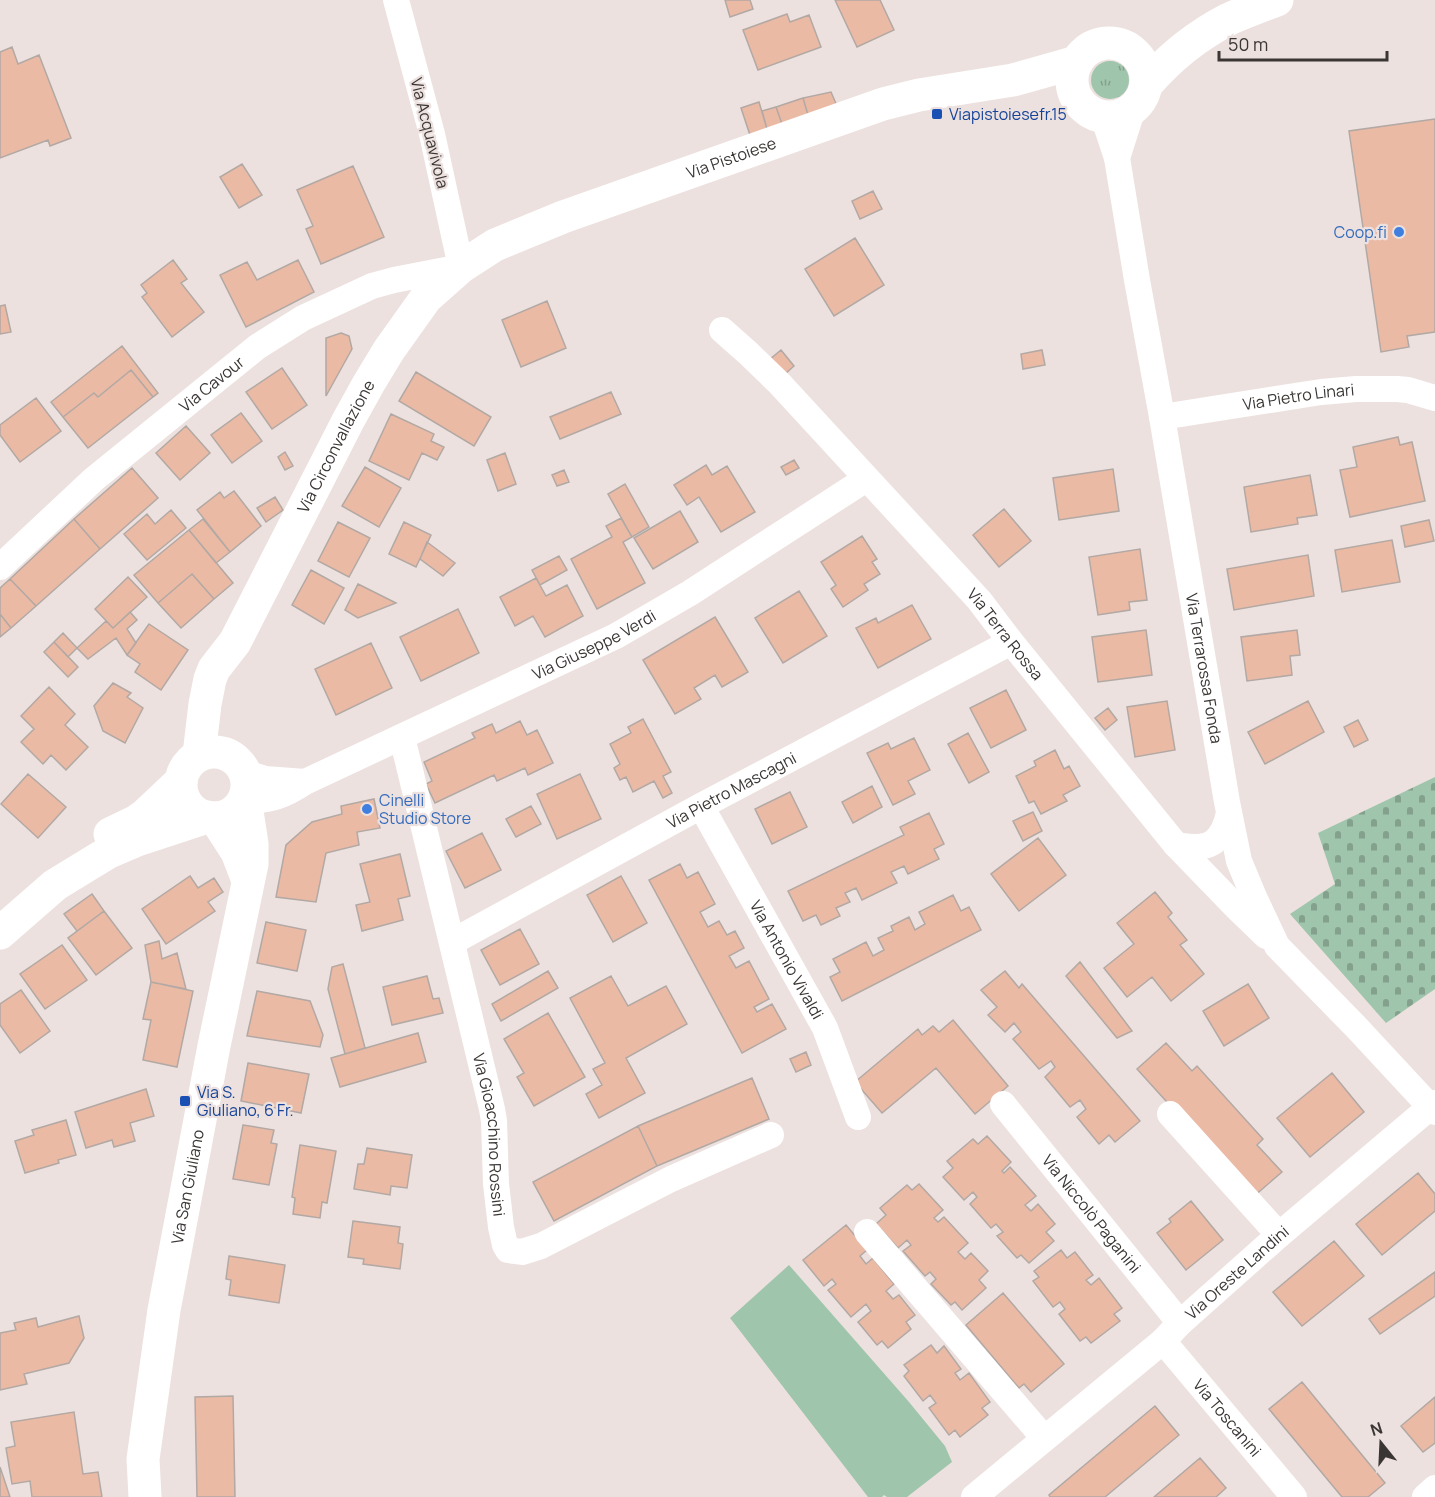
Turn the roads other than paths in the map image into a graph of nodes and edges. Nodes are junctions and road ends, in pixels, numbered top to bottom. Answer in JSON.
{"nodes":[{"id":1,"x":396,"y":0,"type":"edge"},
{"id":2,"x":1276,"y":0,"type":"edge"},
{"id":3,"x":1228,"y":20,"type":"junction"},
{"id":4,"x":1132,"y":51,"type":"junction"},
{"id":5,"x":1077,"y":62,"type":"junction"},
{"id":6,"x":1012,"y":80,"type":"junction"},
{"id":7,"x":1077,"y":97,"type":"junction"},
{"id":8,"x":1127,"y":103,"type":"junction"},
{"id":9,"x":460,"y":267,"type":"junction"},
{"id":10,"x":722,"y":330,"type":"dead end"},
{"id":11,"x":1435,"y":398,"type":"edge"},
{"id":12,"x":1162,"y":417,"type":"junction"},
{"id":13,"x":866,"y":479,"type":"junction"},
{"id":14,"x":0,"y":567,"type":"edge"},
{"id":15,"x":1011,"y":642,"type":"junction"},
{"id":16,"x":402,"y":737,"type":"junction"},
{"id":17,"x":220,"y":773,"type":"junction"},
{"id":18,"x":701,"y":807,"type":"junction"},
{"id":19,"x":1229,"y":813,"type":"junction"},
{"id":20,"x":211,"y":817,"type":"junction"},
{"id":21,"x":1176,"y":846,"type":"junction"},
{"id":22,"x":248,"y":880,"type":"junction"},
{"id":23,"x":55,"y":885,"type":"junction"},
{"id":24,"x":0,"y":933,"type":"edge"},
{"id":25,"x":452,"y":942,"type":"junction"},
{"id":26,"x":1277,"y":946,"type":"junction"},
{"id":27,"x":1003,"y":1104,"type":"dead end"},
{"id":28,"x":1433,"y":1107,"type":"edge"},
{"id":29,"x":1170,"y":1114,"type":"dead end"},
{"id":30,"x":858,"y":1117,"type":"dead end"},
{"id":31,"x":771,"y":1135,"type":"dead end"},
{"id":32,"x":867,"y":1232,"type":"dead end"},
{"id":33,"x":1279,"y":1235,"type":"junction"},
{"id":34,"x":1171,"y":1332,"type":"junction"},
{"id":35,"x":1044,"y":1438,"type":"junction"},
{"id":36,"x":1435,"y":1488,"type":"edge"},
{"id":37,"x":1292,"y":1496,"type":"edge"},
{"id":38,"x":145,"y":1497,"type":"edge"},
{"id":39,"x":974,"y":1497,"type":"edge"},
{"id":40,"x":1425,"y":1497,"type":"edge"}],
"edges":[{"from":1,"to":9,"type":"street","name":"Via Acquavivola"},
{"from":2,"to":3,"type":"main road"},
{"from":3,"to":4,"type":"main road"},
{"from":3,"to":8,"type":"main road"},
{"from":4,"to":5,"type":"main road","name":"Via Pistoiese"},
{"from":4,"to":8,"type":"main road"},
{"from":5,"to":6,"type":"main road","name":"Via Pistoiese"},
{"from":5,"to":7,"type":"main road"},
{"from":6,"to":7,"type":"main road","name":"Via Pistoiese"},
{"from":6,"to":9,"type":"main road","name":"Via Pistoiese"},
{"from":7,"to":8,"type":"main road","name":"Via Pistoiese"},
{"from":8,"to":12,"type":"street","name":"Via Terrarossa Fonda"},
{"from":9,"to":14,"type":"street","name":"Via Cavour"},
{"from":9,"to":17,"type":"main road","name":"Via Circonvallazione"},
{"from":10,"to":13,"type":"street","name":"Via Terra Rossa"},
{"from":11,"to":12,"type":"street","name":"Via Pietro Linari"},
{"from":12,"to":19,"type":"street","name":"Via Terrarossa Fonda"},
{"from":13,"to":15,"type":"street","name":"Via Terra Rossa"},
{"from":13,"to":16,"type":"street","name":"Via Giuseppe Verdi"},
{"from":15,"to":18,"type":"street","name":"Via Pietro Mascagni"},
{"from":15,"to":21,"type":"street","name":"Via Terra Rossa"},
{"from":16,"to":17,"type":"street","name":"Via Giuseppe Verdi"},
{"from":16,"to":25,"type":"street","name":"Via Gioacchino Rossini"},
{"from":17,"to":20,"type":"main road"},
{"from":17,"to":20,"type":"main road","name":"Via Circonvallazione"},
{"from":17,"to":22,"type":"main road","name":"Via San Giuliano"},
{"from":17,"to":23,"type":"main road"},
{"from":18,"to":25,"type":"street","name":"Via Pietro Mascagni"},
{"from":18,"to":30,"type":"street","name":"Via Antonio Vivaldi"},
{"from":19,"to":21,"type":"street"},
{"from":19,"to":26,"type":"street","name":"Via Terrarossa Fonda"},
{"from":20,"to":22,"type":"main road"},
{"from":20,"to":23,"type":"main road"},
{"from":21,"to":26,"type":"street","name":"Via Terra Rossa"},
{"from":22,"to":38,"type":"main road","name":"Via San Giuliano"},
{"from":23,"to":24,"type":"main road"},
{"from":25,"to":31,"type":"street","name":"Via Gioacchino Rossini"},
{"from":26,"to":28,"type":"street","name":"Via Terrarossa Fonda"},
{"from":27,"to":34,"type":"street","name":"Via Niccolò Paganini"},
{"from":28,"to":33,"type":"street","name":"Via Oreste Landini"},
{"from":29,"to":33,"type":"street"},
{"from":32,"to":35,"type":"street"},
{"from":33,"to":34,"type":"street","name":"Via Oreste Landini"},
{"from":34,"to":35,"type":"street","name":"Via Oreste Landini"},
{"from":34,"to":37,"type":"street","name":"Via Toscanini"},
{"from":35,"to":39,"type":"street","name":"Via Oreste Landini"},
{"from":36,"to":40,"type":"street"}]}
